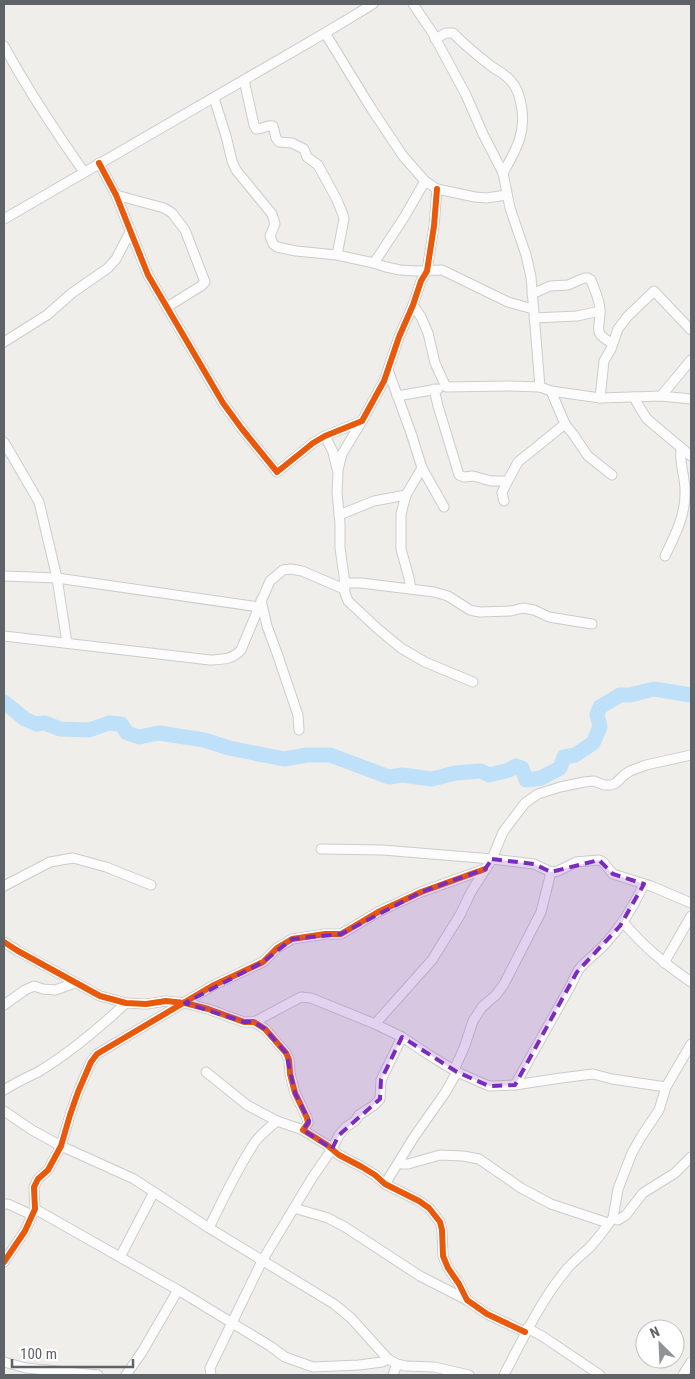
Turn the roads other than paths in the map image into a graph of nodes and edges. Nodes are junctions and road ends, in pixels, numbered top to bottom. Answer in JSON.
{"nodes":[{"id":1,"x":373,"y":4,"type":"edge"},
{"id":2,"x":413,"y":4,"type":"edge"},
{"id":3,"x":325,"y":34,"type":"junction"},
{"id":4,"x":435,"y":39,"type":"junction"},
{"id":5,"x":4,"y":46,"type":"edge"},
{"id":6,"x":244,"y":80,"type":"junction"},
{"id":7,"x":214,"y":98,"type":"junction"},
{"id":8,"x":99,"y":163,"type":"junction"},
{"id":9,"x":84,"y":172,"type":"junction"},
{"id":10,"x":503,"y":173,"type":"junction"},
{"id":11,"x":425,"y":181,"type":"junction"},
{"id":12,"x":437,"y":189,"type":"junction"},
{"id":13,"x":116,"y":195,"type":"junction"},
{"id":14,"x":506,"y":196,"type":"junction"},
{"id":15,"x":4,"y":219,"type":"edge"},
{"id":16,"x":130,"y":232,"type":"junction"},
{"id":17,"x":337,"y":255,"type":"junction"},
{"id":18,"x":374,"y":263,"type":"junction"},
{"id":19,"x":427,"y":271,"type":"junction"},
{"id":20,"x":532,"y":294,"type":"junction"},
{"id":21,"x":413,"y":305,"type":"junction"},
{"id":22,"x":167,"y":307,"type":"junction"},
{"id":23,"x":600,"y":311,"type":"junction"},
{"id":24,"x":534,"y":313,"type":"junction"},
{"id":25,"x":691,"y":330,"type":"edge"},
{"id":26,"x":4,"y":342,"type":"edge"},
{"id":27,"x":612,"y":343,"type":"junction"},
{"id":28,"x":691,"y":360,"type":"edge"},
{"id":29,"x":388,"y":370,"type":"junction"},
{"id":30,"x":446,"y":387,"type":"junction"},
{"id":31,"x":540,"y":387,"type":"junction"},
{"id":32,"x":434,"y":389,"type":"junction"},
{"id":33,"x":551,"y":391,"type":"junction"},
{"id":34,"x":397,"y":396,"type":"junction"},
{"id":35,"x":661,"y":396,"type":"junction"},
{"id":36,"x":634,"y":397,"type":"junction"},
{"id":37,"x":600,"y":398,"type":"junction"},
{"id":38,"x":691,"y":399,"type":"edge"},
{"id":39,"x":362,"y":422,"type":"junction"},
{"id":40,"x":565,"y":424,"type":"junction"},
{"id":41,"x":325,"y":436,"type":"junction"},
{"id":42,"x":4,"y":442,"type":"edge"},
{"id":43,"x":681,"y":448,"type":"junction"},
{"id":44,"x":691,"y":456,"type":"edge"},
{"id":45,"x":422,"y":468,"type":"junction"},
{"id":46,"x":338,"y":473,"type":"junction"},
{"id":47,"x":612,"y":474,"type":"dead end"},
{"id":48,"x":507,"y":482,"type":"junction"},
{"id":49,"x":406,"y":495,"type":"junction"},
{"id":50,"x":504,"y":501,"type":"dead end"},
{"id":51,"x":444,"y":508,"type":"dead end"},
{"id":52,"x":339,"y":514,"type":"junction"},
{"id":53,"x":665,"y":556,"type":"dead end"},
{"id":54,"x":4,"y":576,"type":"edge"},
{"id":55,"x":57,"y":578,"type":"junction"},
{"id":56,"x":344,"y":586,"type":"junction"},
{"id":57,"x":411,"y":590,"type":"junction"},
{"id":58,"x":260,"y":604,"type":"junction"},
{"id":59,"x":592,"y":624,"type":"dead end"},
{"id":60,"x":4,"y":636,"type":"edge"},
{"id":61,"x":67,"y":643,"type":"junction"},
{"id":62,"x":473,"y":682,"type":"dead end"},
{"id":63,"x":299,"y":730,"type":"dead end"},
{"id":64,"x":691,"y":755,"type":"edge"},
{"id":65,"x":320,"y":849,"type":"dead end"},
{"id":66,"x":492,"y":859,"type":"junction"},
{"id":67,"x":485,"y":869,"type":"junction"},
{"id":68,"x":551,"y":872,"type":"junction"},
{"id":69,"x":644,"y":884,"type":"junction"},
{"id":70,"x":151,"y":885,"type":"dead end"},
{"id":71,"x":4,"y":886,"type":"edge"},
{"id":72,"x":691,"y":903,"type":"edge"},
{"id":73,"x":691,"y":916,"type":"edge"},
{"id":74,"x":623,"y":922,"type":"junction"},
{"id":75,"x":4,"y":942,"type":"edge"},
{"id":76,"x":664,"y":963,"type":"junction"},
{"id":77,"x":691,"y":982,"type":"edge"},
{"id":78,"x":75,"y":983,"type":"junction"},
{"id":79,"x":126,"y":1003,"type":"junction"},
{"id":80,"x":185,"y":1003,"type":"junction"},
{"id":81,"x":4,"y":1006,"type":"edge"},
{"id":82,"x":254,"y":1022,"type":"junction"},
{"id":83,"x":375,"y":1024,"type":"junction"},
{"id":84,"x":402,"y":1037,"type":"junction"},
{"id":85,"x":691,"y":1044,"type":"edge"},
{"id":86,"x":455,"y":1071,"type":"junction"},
{"id":87,"x":206,"y":1072,"type":"dead end"},
{"id":88,"x":515,"y":1085,"type":"junction"},
{"id":89,"x":666,"y":1087,"type":"junction"},
{"id":90,"x":4,"y":1090,"type":"edge"},
{"id":91,"x":4,"y":1111,"type":"edge"},
{"id":92,"x":277,"y":1121,"type":"junction"},
{"id":93,"x":304,"y":1130,"type":"junction"},
{"id":94,"x":61,"y":1146,"type":"junction"},
{"id":95,"x":332,"y":1149,"type":"junction"},
{"id":96,"x":691,"y":1157,"type":"edge"},
{"id":97,"x":399,"y":1163,"type":"junction"},
{"id":98,"x":385,"y":1184,"type":"junction"},
{"id":99,"x":154,"y":1192,"type":"junction"},
{"id":100,"x":4,"y":1204,"type":"edge"},
{"id":101,"x":294,"y":1208,"type":"junction"},
{"id":102,"x":34,"y":1212,"type":"junction"},
{"id":103,"x":611,"y":1220,"type":"junction"},
{"id":104,"x":209,"y":1228,"type":"junction"},
{"id":105,"x":120,"y":1257,"type":"junction"},
{"id":106,"x":262,"y":1261,"type":"junction"},
{"id":107,"x":4,"y":1262,"type":"edge"},
{"id":108,"x":178,"y":1290,"type":"junction"},
{"id":109,"x":466,"y":1300,"type":"junction"},
{"id":110,"x":232,"y":1323,"type":"junction"},
{"id":111,"x":526,"y":1330,"type":"junction"},
{"id":112,"x":388,"y":1359,"type":"junction"},
{"id":113,"x":4,"y":1362,"type":"edge"},
{"id":114,"x":691,"y":1362,"type":"edge"},
{"id":115,"x":397,"y":1364,"type":"junction"},
{"id":116,"x":314,"y":1371,"type":"edge"},
{"id":117,"x":208,"y":1373,"type":"edge"},
{"id":118,"x":98,"y":1375,"type":"edge"},
{"id":119,"x":126,"y":1375,"type":"edge"},
{"id":120,"x":394,"y":1375,"type":"edge"},
{"id":121,"x":469,"y":1375,"type":"edge"},
{"id":122,"x":504,"y":1375,"type":"edge"},
{"id":123,"x":600,"y":1375,"type":"edge"},
{"id":124,"x":684,"y":1375,"type":"edge"}],
"edges":[{"from":1,"to":3,"type":"street"},
{"from":2,"to":4,"type":"street"},
{"from":3,"to":6,"type":"street"},
{"from":3,"to":11,"type":"street"},
{"from":4,"to":10,"type":"street"},
{"from":4,"to":10,"type":"street"},
{"from":5,"to":9,"type":"street"},
{"from":6,"to":7,"type":"street"},
{"from":6,"to":17,"type":"street"},
{"from":7,"to":8,"type":"street"},
{"from":7,"to":17,"type":"street"},
{"from":8,"to":9,"type":"street"},
{"from":8,"to":13,"type":"street"},
{"from":9,"to":15,"type":"street"},
{"from":10,"to":14,"type":"street"},
{"from":11,"to":12,"type":"street"},
{"from":11,"to":18,"type":"street"},
{"from":12,"to":14,"type":"street"},
{"from":12,"to":19,"type":"street"},
{"from":13,"to":16,"type":"street"},
{"from":13,"to":22,"type":"street"},
{"from":14,"to":20,"type":"street"},
{"from":16,"to":22,"type":"street"},
{"from":16,"to":26,"type":"street"},
{"from":17,"to":18,"type":"street"},
{"from":18,"to":19,"type":"street"},
{"from":19,"to":21,"type":"street"},
{"from":19,"to":24,"type":"street"},
{"from":20,"to":23,"type":"street"},
{"from":20,"to":24,"type":"street"},
{"from":21,"to":29,"type":"street"},
{"from":21,"to":30,"type":"street"},
{"from":22,"to":41,"type":"street"},
{"from":23,"to":24,"type":"street"},
{"from":23,"to":27,"type":"street"},
{"from":24,"to":31,"type":"street"},
{"from":25,"to":27,"type":"street"},
{"from":27,"to":37,"type":"street"},
{"from":28,"to":35,"type":"street"},
{"from":29,"to":34,"type":"street"},
{"from":29,"to":39,"type":"street"},
{"from":30,"to":31,"type":"street"},
{"from":30,"to":32,"type":"street"},
{"from":31,"to":33,"type":"street"},
{"from":32,"to":34,"type":"street"},
{"from":32,"to":48,"type":"street"},
{"from":33,"to":37,"type":"street"},
{"from":33,"to":40,"type":"street"},
{"from":34,"to":45,"type":"street"},
{"from":35,"to":36,"type":"street"},
{"from":35,"to":38,"type":"street"},
{"from":36,"to":37,"type":"street"},
{"from":36,"to":43,"type":"street"},
{"from":39,"to":41,"type":"street"},
{"from":39,"to":46,"type":"street"},
{"from":40,"to":47,"type":"street"},
{"from":40,"to":48,"type":"street"},
{"from":41,"to":46,"type":"street"},
{"from":42,"to":55,"type":"street"},
{"from":43,"to":44,"type":"street"},
{"from":43,"to":53,"type":"street"},
{"from":45,"to":49,"type":"street"},
{"from":45,"to":51,"type":"street"},
{"from":46,"to":52,"type":"street"},
{"from":48,"to":50,"type":"street"},
{"from":49,"to":52,"type":"street"},
{"from":49,"to":57,"type":"street"},
{"from":52,"to":56,"type":"street"},
{"from":54,"to":55,"type":"street"},
{"from":55,"to":58,"type":"street"},
{"from":55,"to":61,"type":"street"},
{"from":56,"to":57,"type":"street"},
{"from":56,"to":58,"type":"street"},
{"from":56,"to":62,"type":"street"},
{"from":57,"to":59,"type":"street"},
{"from":58,"to":61,"type":"street"},
{"from":58,"to":63,"type":"street"},
{"from":60,"to":61,"type":"street"},
{"from":64,"to":66,"type":"street"},
{"from":65,"to":66,"type":"street"},
{"from":66,"to":67,"type":"street"},
{"from":66,"to":68,"type":"street"},
{"from":67,"to":80,"type":"street"},
{"from":67,"to":83,"type":"street"},
{"from":68,"to":69,"type":"street"},
{"from":68,"to":86,"type":"street"},
{"from":69,"to":72,"type":"street"},
{"from":69,"to":74,"type":"street"},
{"from":70,"to":71,"type":"street"},
{"from":73,"to":76,"type":"street"},
{"from":74,"to":76,"type":"street"},
{"from":74,"to":88,"type":"street"},
{"from":75,"to":78,"type":"street"},
{"from":76,"to":77,"type":"street"},
{"from":78,"to":79,"type":"street"},
{"from":78,"to":81,"type":"street"},
{"from":79,"to":80,"type":"street"},
{"from":79,"to":90,"type":"street"},
{"from":80,"to":82,"type":"street"},
{"from":80,"to":94,"type":"street"},
{"from":82,"to":83,"type":"street"},
{"from":82,"to":93,"type":"street"},
{"from":83,"to":84,"type":"street"},
{"from":84,"to":86,"type":"street"},
{"from":84,"to":95,"type":"street"},
{"from":85,"to":89,"type":"street"},
{"from":86,"to":88,"type":"street"},
{"from":86,"to":97,"type":"street"},
{"from":87,"to":92,"type":"street"},
{"from":88,"to":89,"type":"street"},
{"from":89,"to":103,"type":"street"},
{"from":91,"to":94,"type":"street"},
{"from":92,"to":93,"type":"street"},
{"from":92,"to":104,"type":"street"},
{"from":93,"to":95,"type":"street"},
{"from":94,"to":99,"type":"street"},
{"from":94,"to":102,"type":"street"},
{"from":95,"to":98,"type":"street"},
{"from":95,"to":101,"type":"street"},
{"from":96,"to":103,"type":"street"},
{"from":97,"to":98,"type":"street"},
{"from":97,"to":103,"type":"street"},
{"from":98,"to":109,"type":"street"},
{"from":99,"to":104,"type":"street"},
{"from":99,"to":105,"type":"street"},
{"from":100,"to":102,"type":"street"},
{"from":101,"to":106,"type":"street"},
{"from":101,"to":109,"type":"street"},
{"from":102,"to":105,"type":"street"},
{"from":102,"to":107,"type":"street"},
{"from":103,"to":111,"type":"street"},
{"from":104,"to":106,"type":"street"},
{"from":105,"to":108,"type":"street"},
{"from":106,"to":110,"type":"street"},
{"from":106,"to":112,"type":"street"},
{"from":108,"to":110,"type":"street"},
{"from":108,"to":119,"type":"street"},
{"from":109,"to":111,"type":"street"},
{"from":110,"to":116,"type":"street"},
{"from":110,"to":117,"type":"street"},
{"from":111,"to":122,"type":"street"},
{"from":111,"to":123,"type":"street"},
{"from":112,"to":115,"type":"street"},
{"from":112,"to":116,"type":"street"},
{"from":113,"to":118,"type":"street"},
{"from":114,"to":124,"type":"street"},
{"from":115,"to":120,"type":"street"},
{"from":115,"to":121,"type":"street"}]}
